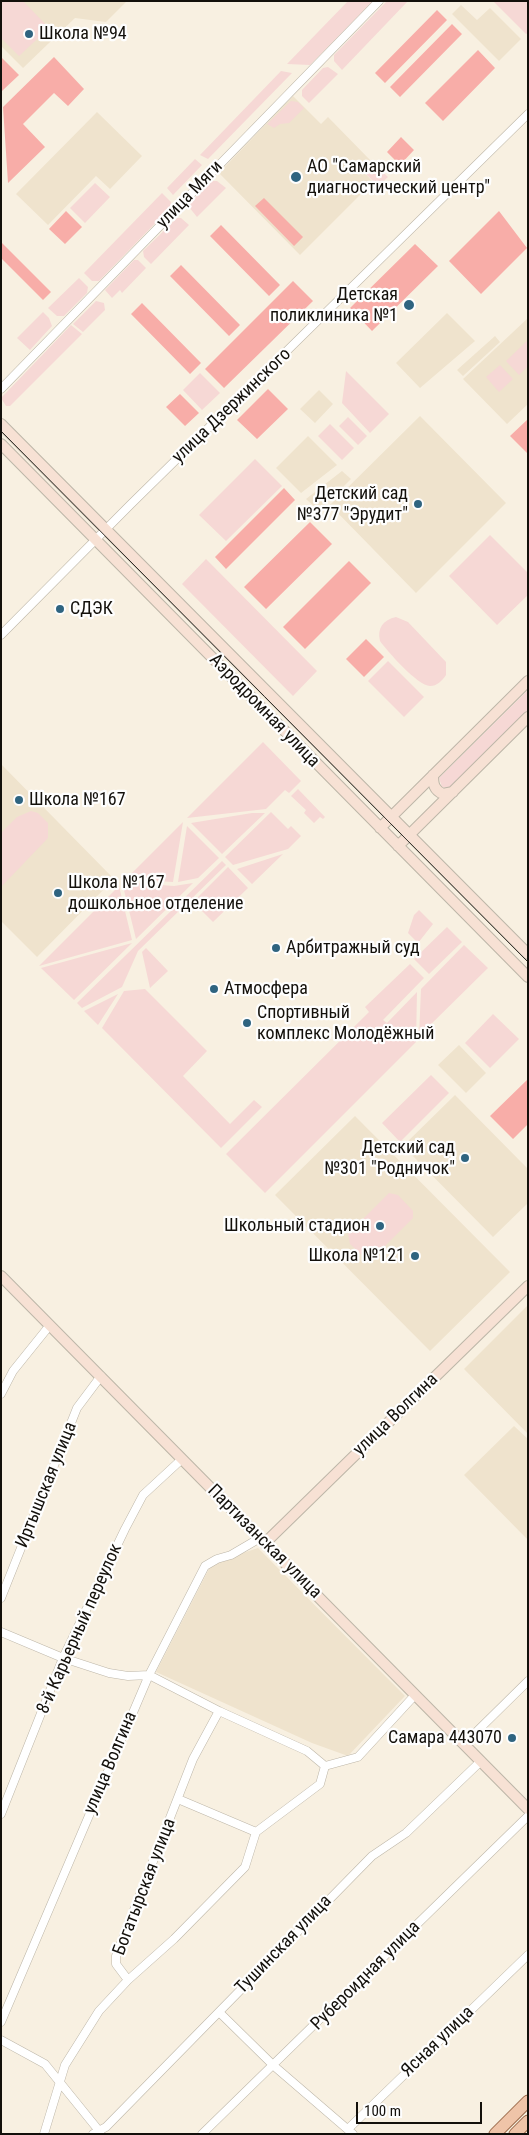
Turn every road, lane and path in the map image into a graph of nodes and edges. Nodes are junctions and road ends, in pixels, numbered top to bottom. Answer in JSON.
{"nodes":[{"id":1,"x":379,"y":1,"type":"edge"},
{"id":2,"x":528,"y":114,"type":"edge"},
{"id":3,"x":1,"y":390,"type":"edge"},
{"id":4,"x":1,"y":424,"type":"edge"},
{"id":5,"x":1,"y":444,"type":"edge"},
{"id":6,"x":106,"y":530,"type":"junction"},
{"id":7,"x":96,"y":540,"type":"junction"},
{"id":8,"x":1,"y":635,"type":"edge"},
{"id":9,"x":528,"y":681,"type":"edge"},
{"id":10,"x":528,"y":717,"type":"edge"},
{"id":11,"x":433,"y":775,"type":"junction"},
{"id":12,"x":453,"y":792,"type":"junction"},
{"id":13,"x":392,"y":816,"type":"junction"},
{"id":14,"x":380,"y":828,"type":"junction"},
{"id":15,"x":410,"y":835,"type":"junction"},
{"id":16,"x":398,"y":846,"type":"junction"},
{"id":17,"x":528,"y":954,"type":"edge"},
{"id":18,"x":528,"y":977,"type":"edge"},
{"id":19,"x":1,"y":1276,"type":"edge"},
{"id":20,"x":528,"y":1286,"type":"edge"},
{"id":21,"x":50,"y":1325,"type":"junction"},
{"id":22,"x":101,"y":1376,"type":"junction"},
{"id":23,"x":1,"y":1394,"type":"edge"},
{"id":24,"x":182,"y":1459,"type":"junction"},
{"id":25,"x":263,"y":1541,"type":"junction"},
{"id":26,"x":1,"y":1598,"type":"edge"},
{"id":27,"x":1,"y":1632,"type":"edge"},
{"id":28,"x":63,"y":1658,"type":"junction"},
{"id":29,"x":148,"y":1675,"type":"junction"},
{"id":30,"x":528,"y":1681,"type":"edge"},
{"id":31,"x":415,"y":1695,"type":"junction"},
{"id":32,"x":219,"y":1711,"type":"junction"},
{"id":33,"x":464,"y":1744,"type":"junction"},
{"id":34,"x":481,"y":1761,"type":"junction"},
{"id":35,"x":325,"y":1766,"type":"junction"},
{"id":36,"x":178,"y":1799,"type":"junction"},
{"id":37,"x":528,"y":1809,"type":"edge"},
{"id":38,"x":1,"y":1814,"type":"edge"},
{"id":39,"x":528,"y":1816,"type":"edge"},
{"id":40,"x":256,"y":1832,"type":"junction"},
{"id":41,"x":528,"y":1955,"type":"edge"},
{"id":42,"x":128,"y":1980,"type":"junction"},
{"id":43,"x":219,"y":2012,"type":"junction"},
{"id":44,"x":1,"y":2022,"type":"edge"},
{"id":45,"x":1,"y":2040,"type":"edge"},
{"id":46,"x":274,"y":2066,"type":"junction"},
{"id":47,"x":59,"y":2081,"type":"junction"},
{"id":48,"x":528,"y":2101,"type":"edge"},
{"id":49,"x":528,"y":2121,"type":"edge"},
{"id":50,"x":351,"y":2131,"type":"edge"},
{"id":51,"x":97,"y":2132,"type":"edge"},
{"id":52,"x":44,"y":2134,"type":"edge"},
{"id":53,"x":202,"y":2134,"type":"edge"},
{"id":54,"x":495,"y":2134,"type":"edge"},
{"id":55,"x":515,"y":2134,"type":"edge"}],
"edges":[{"from":1,"to":3,"type":"street","name":"улица Мяги"},
{"from":2,"to":6,"type":"street","name":"улица Дзержинского"},
{"from":4,"to":6,"type":"street","name":"Аэродромная улица"},
{"from":5,"to":7,"type":"street","name":"Аэродромная улица"},
{"from":6,"to":7,"type":"street","name":"улица Дзержинского"},
{"from":6,"to":13,"type":"street","name":"Аэродромная улица"},
{"from":7,"to":8,"type":"street","name":"улица Дзержинского"},
{"from":7,"to":14,"type":"street","name":"Аэродромная улица"},
{"from":9,"to":11,"type":"street"},
{"from":10,"to":12,"type":"street"},
{"from":11,"to":12,"type":"street"},
{"from":11,"to":13,"type":"street"},
{"from":12,"to":15,"type":"street"},
{"from":13,"to":14,"type":"street"},
{"from":13,"to":15,"type":"street","name":"Аэродромная улица"},
{"from":14,"to":16,"type":"street","name":"Аэродромная улица"},
{"from":15,"to":16,"type":"street"},
{"from":15,"to":17,"type":"street","name":"Аэродромная улица"},
{"from":16,"to":18,"type":"street","name":"Аэродромная улица"},
{"from":19,"to":21,"type":"street","name":"Партизанская улица"},
{"from":20,"to":25,"type":"street","name":"улица Волгина"},
{"from":21,"to":22,"type":"street","name":"Партизанская улица"},
{"from":21,"to":23,"type":"street"},
{"from":22,"to":24,"type":"street","name":"Партизанская улица"},
{"from":22,"to":26,"type":"street","name":"Иртышская улица"},
{"from":24,"to":25,"type":"street","name":"Партизанская улица"},
{"from":24,"to":28,"type":"street","name":"8-й Карьерный переулок"},
{"from":25,"to":29,"type":"street","name":"улица Волгина"},
{"from":25,"to":31,"type":"street","name":"Партизанская улица"},
{"from":27,"to":28,"type":"street"},
{"from":28,"to":29,"type":"street"},
{"from":28,"to":38,"type":"street","name":"8-й Карьерный переулок"},
{"from":29,"to":32,"type":"street"},
{"from":29,"to":44,"type":"street","name":"улица Волгина"},
{"from":30,"to":33,"type":"street"},
{"from":31,"to":33,"type":"street","name":"Партизанская улица"},
{"from":31,"to":35,"type":"street"},
{"from":32,"to":35,"type":"street"},
{"from":32,"to":36,"type":"street","name":"Богатырская улица"},
{"from":33,"to":34,"type":"street","name":"Партизанская улица"},
{"from":34,"to":37,"type":"street","name":"Партизанская улица"},
{"from":34,"to":43,"type":"street","name":"Тушинская улица"},
{"from":35,"to":40,"type":"street"},
{"from":36,"to":40,"type":"street"},
{"from":36,"to":42,"type":"street","name":"Богатырская улица"},
{"from":39,"to":46,"type":"street","name":"Рубероидная улица"},
{"from":40,"to":42,"type":"street"},
{"from":41,"to":50,"type":"street","name":"Ясная улица"},
{"from":42,"to":47,"type":"street","name":"Богатырская улица"},
{"from":43,"to":46,"type":"street"},
{"from":43,"to":51,"type":"street","name":"Тушинская улица"},
{"from":45,"to":47,"type":"street"},
{"from":46,"to":50,"type":"street"},
{"from":46,"to":53,"type":"street","name":"Рубероидная улица"},
{"from":47,"to":51,"type":"street"},
{"from":47,"to":52,"type":"street","name":"Богатырская улица"},
{"from":48,"to":54,"type":"main road"},
{"from":49,"to":55,"type":"main road"}]}
